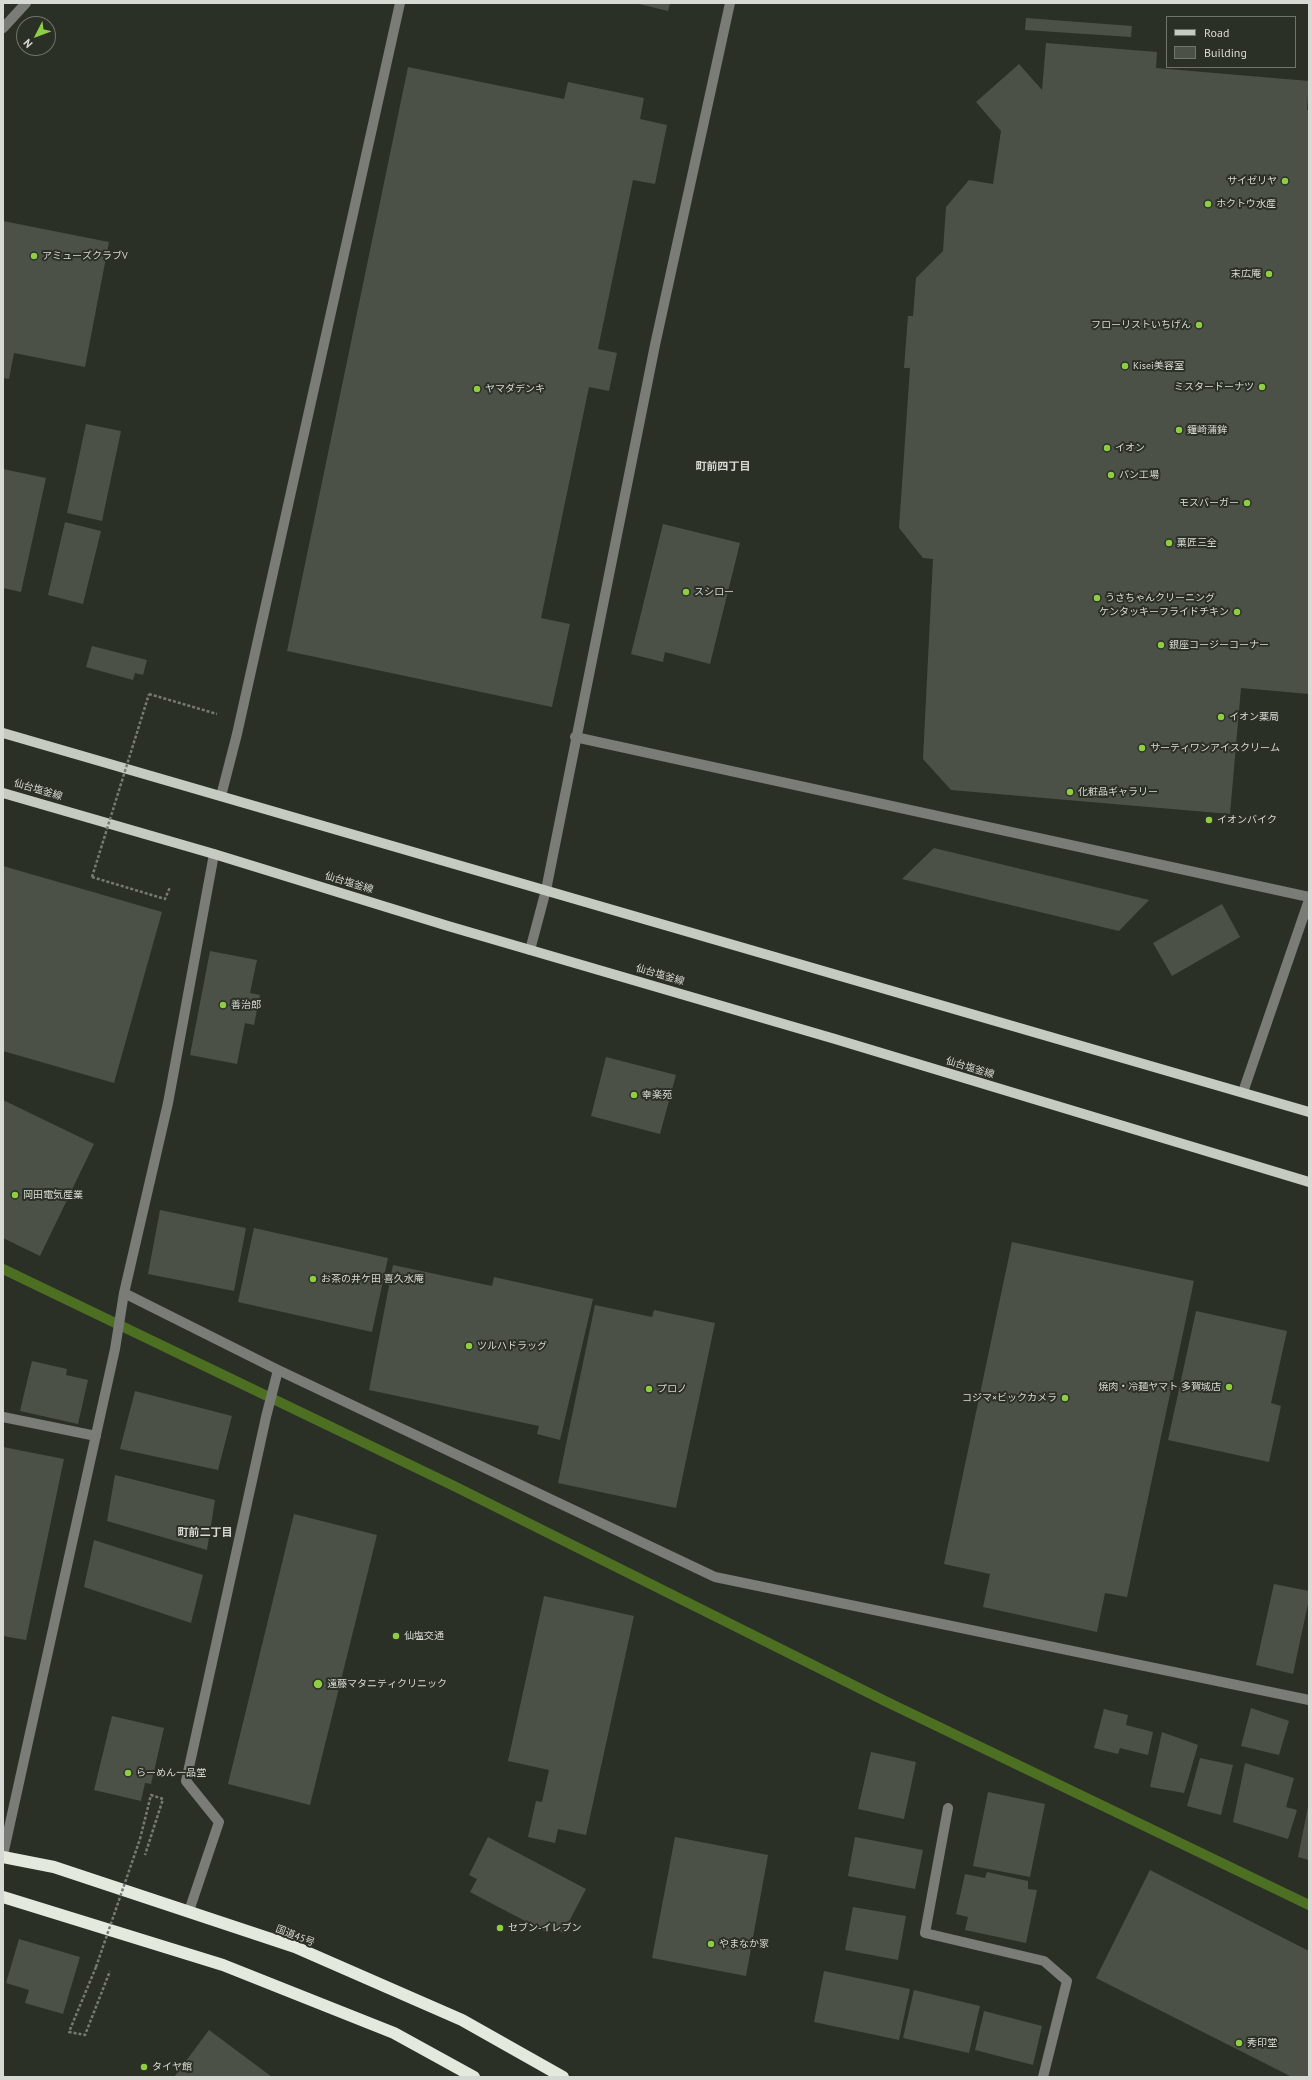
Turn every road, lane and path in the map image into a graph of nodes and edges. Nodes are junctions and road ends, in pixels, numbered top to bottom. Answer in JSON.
{"nodes":[{"id":1,"x":26,"y":3,"type":"edge"},
{"id":2,"x":400,"y":3,"type":"edge"},
{"id":3,"x":730,"y":3,"type":"edge"},
{"id":4,"x":3,"y":28,"type":"edge"},
{"id":5,"x":215,"y":720,"type":"dead end"},
{"id":6,"x":3,"y":733,"type":"edge"},
{"id":7,"x":575,"y":737,"type":"junction"},
{"id":8,"x":3,"y":793,"type":"edge"},
{"id":9,"x":221,"y":796,"type":"junction"},
{"id":10,"x":214,"y":854,"type":"junction"},
{"id":11,"x":170,"y":887,"type":"dead end"},
{"id":12,"x":546,"y":890,"type":"junction"},
{"id":13,"x":1309,"y":897,"type":"edge"},
{"id":14,"x":1309,"y":900,"type":"edge"},
{"id":15,"x":530,"y":950,"type":"junction"},
{"id":16,"x":1243,"y":1092,"type":"junction"},
{"id":17,"x":1309,"y":1112,"type":"edge"},
{"id":18,"x":1309,"y":1182,"type":"edge"},
{"id":19,"x":124,"y":1293,"type":"junction"},
{"id":20,"x":278,"y":1370,"type":"junction"},
{"id":21,"x":3,"y":1417,"type":"edge"},
{"id":22,"x":96,"y":1436,"type":"junction"},
{"id":23,"x":1309,"y":1700,"type":"edge"},
{"id":24,"x":948,"y":1808,"type":"dead end"},
{"id":25,"x":145,"y":1855,"type":"dead end"},
{"id":26,"x":3,"y":1856,"type":"edge"},
{"id":27,"x":3,"y":1897,"type":"edge"},
{"id":28,"x":189,"y":1912,"type":"junction"},
{"id":29,"x":110,"y":1971,"type":"dead end"},
{"id":30,"x":474,"y":2077,"type":"edge"},
{"id":31,"x":563,"y":2077,"type":"edge"},
{"id":32,"x":1043,"y":2077,"type":"edge"}],
"edges":[{"from":1,"to":4,"type":"street"},
{"from":2,"to":9,"type":"street"},
{"from":3,"to":7,"type":"street"},
{"from":5,"to":11,"type":"path","bridge":true},
{"from":6,"to":9,"type":"main road"},
{"from":7,"to":12,"type":"street"},
{"from":7,"to":13,"type":"street"},
{"from":8,"to":10,"type":"main road","name":"仙台塩釜線"},
{"from":9,"to":12,"type":"main road"},
{"from":10,"to":15,"type":"main road","name":"仙台塩釜線"},
{"from":10,"to":19,"type":"street"},
{"from":12,"to":15,"type":"street"},
{"from":12,"to":16,"type":"main road"},
{"from":14,"to":16,"type":"street"},
{"from":15,"to":18,"type":"main road","name":"仙台塩釜線"},
{"from":16,"to":17,"type":"main road"},
{"from":19,"to":20,"type":"street"},
{"from":19,"to":22,"type":"street"},
{"from":20,"to":23,"type":"street"},
{"from":20,"to":28,"type":"street"},
{"from":21,"to":22,"type":"street"},
{"from":22,"to":26,"type":"street"},
{"from":24,"to":32,"type":"street"},
{"from":25,"to":29,"type":"path","bridge":true},
{"from":26,"to":28,"type":"highway","name":"国道45号"},
{"from":27,"to":30,"type":"highway"},
{"from":28,"to":31,"type":"highway","name":"国道45号"}]}
